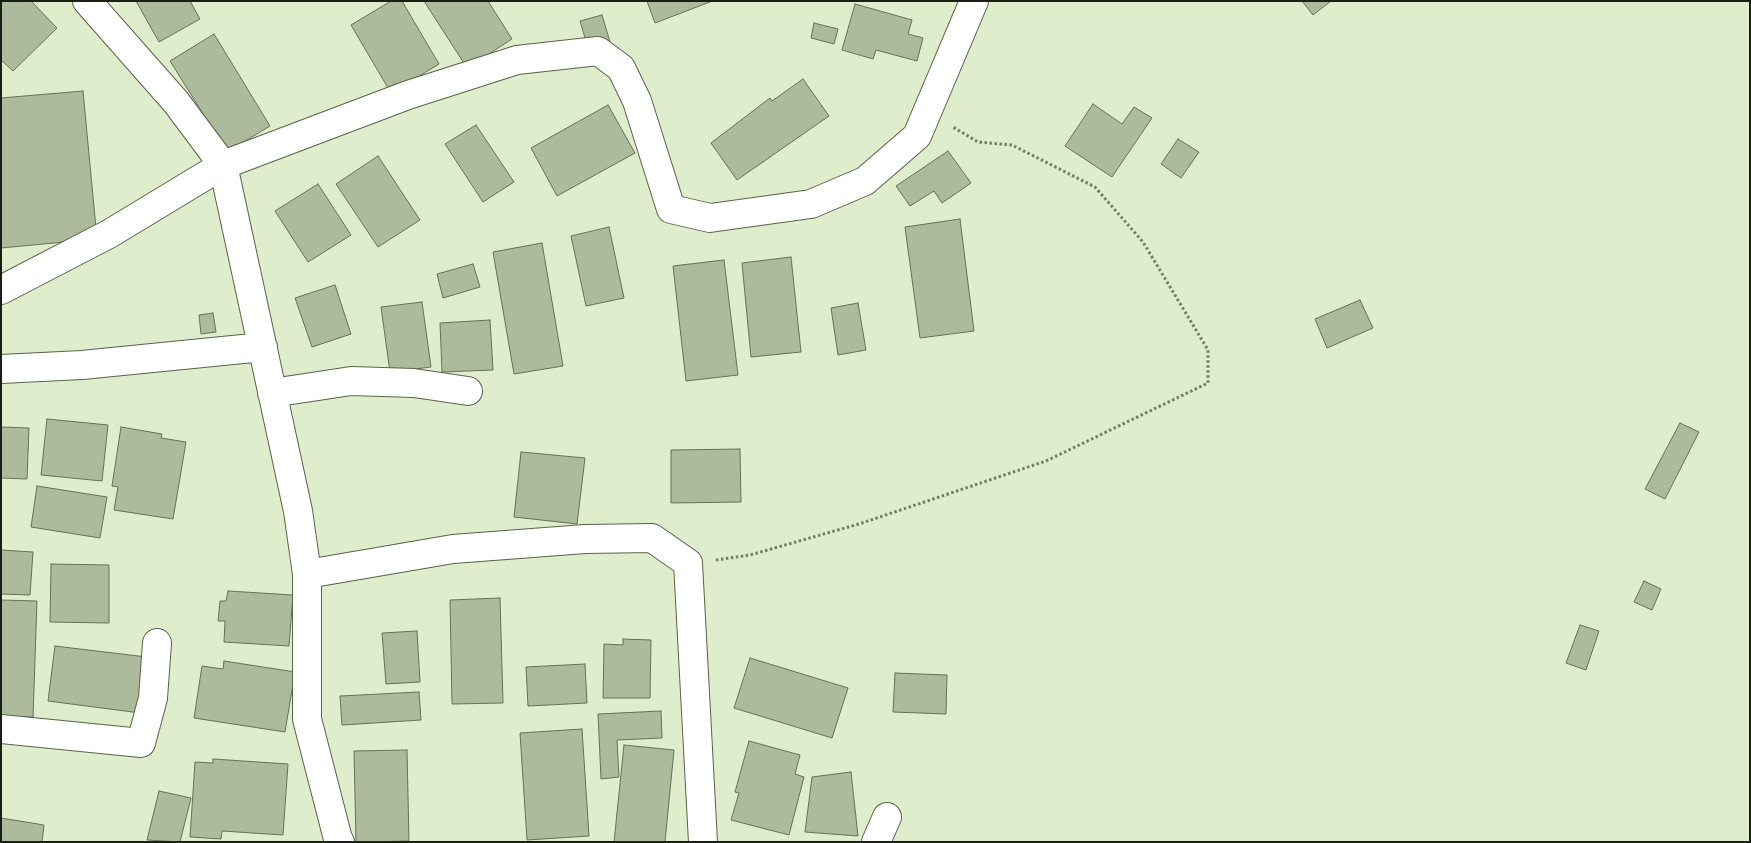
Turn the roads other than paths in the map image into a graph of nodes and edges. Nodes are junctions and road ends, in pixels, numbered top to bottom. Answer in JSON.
{"nodes":[{"id":1,"x":87,"y":1,"type":"edge"},
{"id":2,"x":974,"y":1,"type":"edge"},
{"id":3,"x":223,"y":164,"type":"junction"},
{"id":4,"x":1,"y":290,"type":"edge"},
{"id":5,"x":263,"y":347,"type":"junction"},
{"id":6,"x":1,"y":369,"type":"edge"},
{"id":7,"x":468,"y":391,"type":"dead end"},
{"id":8,"x":272,"y":393,"type":"junction"},
{"id":9,"x":307,"y":574,"type":"junction"},
{"id":10,"x":157,"y":643,"type":"dead end"},
{"id":11,"x":1,"y":729,"type":"edge"},
{"id":12,"x":887,"y":817,"type":"dead end"},
{"id":13,"x":340,"y":842,"type":"edge"},
{"id":14,"x":703,"y":842,"type":"edge"},
{"id":15,"x":876,"y":842,"type":"edge"}],
"edges":[{"from":1,"to":3,"type":"street"},
{"from":2,"to":3,"type":"street"},
{"from":3,"to":4,"type":"street"},
{"from":3,"to":5,"type":"street"},
{"from":5,"to":6,"type":"street"},
{"from":5,"to":8,"type":"street"},
{"from":7,"to":8,"type":"street"},
{"from":8,"to":9,"type":"street"},
{"from":9,"to":13,"type":"street"},
{"from":9,"to":14,"type":"street"},
{"from":10,"to":11,"type":"street"},
{"from":12,"to":15,"type":"street"}]}
